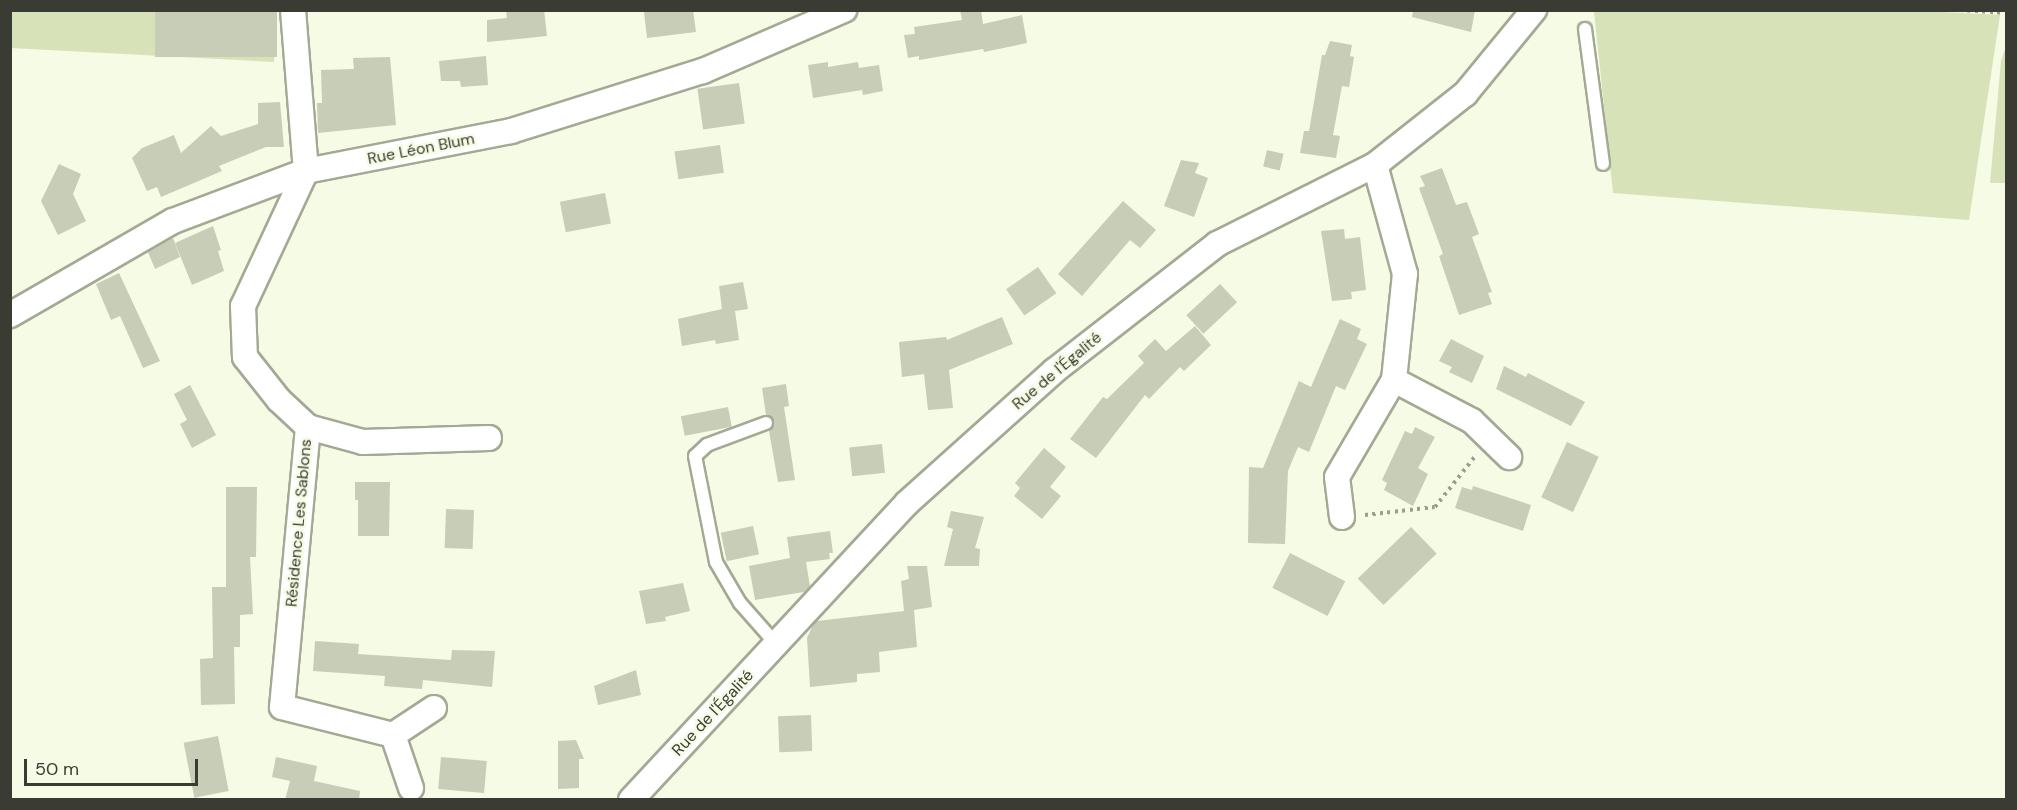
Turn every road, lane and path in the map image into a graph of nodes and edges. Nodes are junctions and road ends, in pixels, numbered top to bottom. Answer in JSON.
{"nodes":[{"id":1,"x":293,"y":10,"type":"edge"},
{"id":2,"x":844,"y":10,"type":"edge"},
{"id":3,"x":1534,"y":10,"type":"edge"},
{"id":4,"x":1960,"y":10,"type":"edge"},
{"id":5,"x":2007,"y":14,"type":"edge"},
{"id":6,"x":1585,"y":29,"type":"dead end"},
{"id":7,"x":1603,"y":164,"type":"dead end"},
{"id":8,"x":1375,"y":165,"type":"junction"},
{"id":9,"x":306,"y":171,"type":"junction"},
{"id":10,"x":10,"y":315,"type":"edge"},
{"id":11,"x":1394,"y":380,"type":"junction"},
{"id":12,"x":766,"y":423,"type":"dead end"},
{"id":13,"x":308,"y":427,"type":"junction"},
{"id":14,"x":489,"y":438,"type":"dead end"},
{"id":15,"x":1490,"y":438,"type":"junction"},
{"id":16,"x":1509,"y":457,"type":"dead end"},
{"id":17,"x":1342,"y":518,"type":"joint"},
{"id":18,"x":777,"y":645,"type":"junction"},
{"id":19,"x":434,"y":708,"type":"dead end"},
{"id":20,"x":393,"y":735,"type":"junction"},
{"id":21,"x":411,"y":788,"type":"dead end"},
{"id":22,"x":632,"y":800,"type":"edge"}],
"edges":[{"from":1,"to":9,"type":"street"},
{"from":2,"to":9,"type":"street","name":"Rue Léon Blum"},
{"from":3,"to":8,"type":"street","name":"Rue de l'Égalité"},
{"from":4,"to":5,"type":"path"},
{"from":6,"to":7,"type":"lane"},
{"from":8,"to":11,"type":"street"},
{"from":8,"to":18,"type":"street","name":"Rue de l'Égalité"},
{"from":9,"to":10,"type":"street","name":"Rue Léon Blum"},
{"from":9,"to":13,"type":"street","name":"Résidence Les Sablons"},
{"from":11,"to":15,"type":"street"},
{"from":11,"to":17,"type":"street"},
{"from":12,"to":18,"type":"lane"},
{"from":13,"to":14,"type":"street"},
{"from":13,"to":20,"type":"street","name":"Résidence Les Sablons"},
{"from":15,"to":16,"type":"street"},
{"from":15,"to":17,"type":"path"},
{"from":18,"to":22,"type":"street","name":"Rue de l'Égalité"},
{"from":19,"to":20,"type":"street"},
{"from":20,"to":21,"type":"street"}]}
